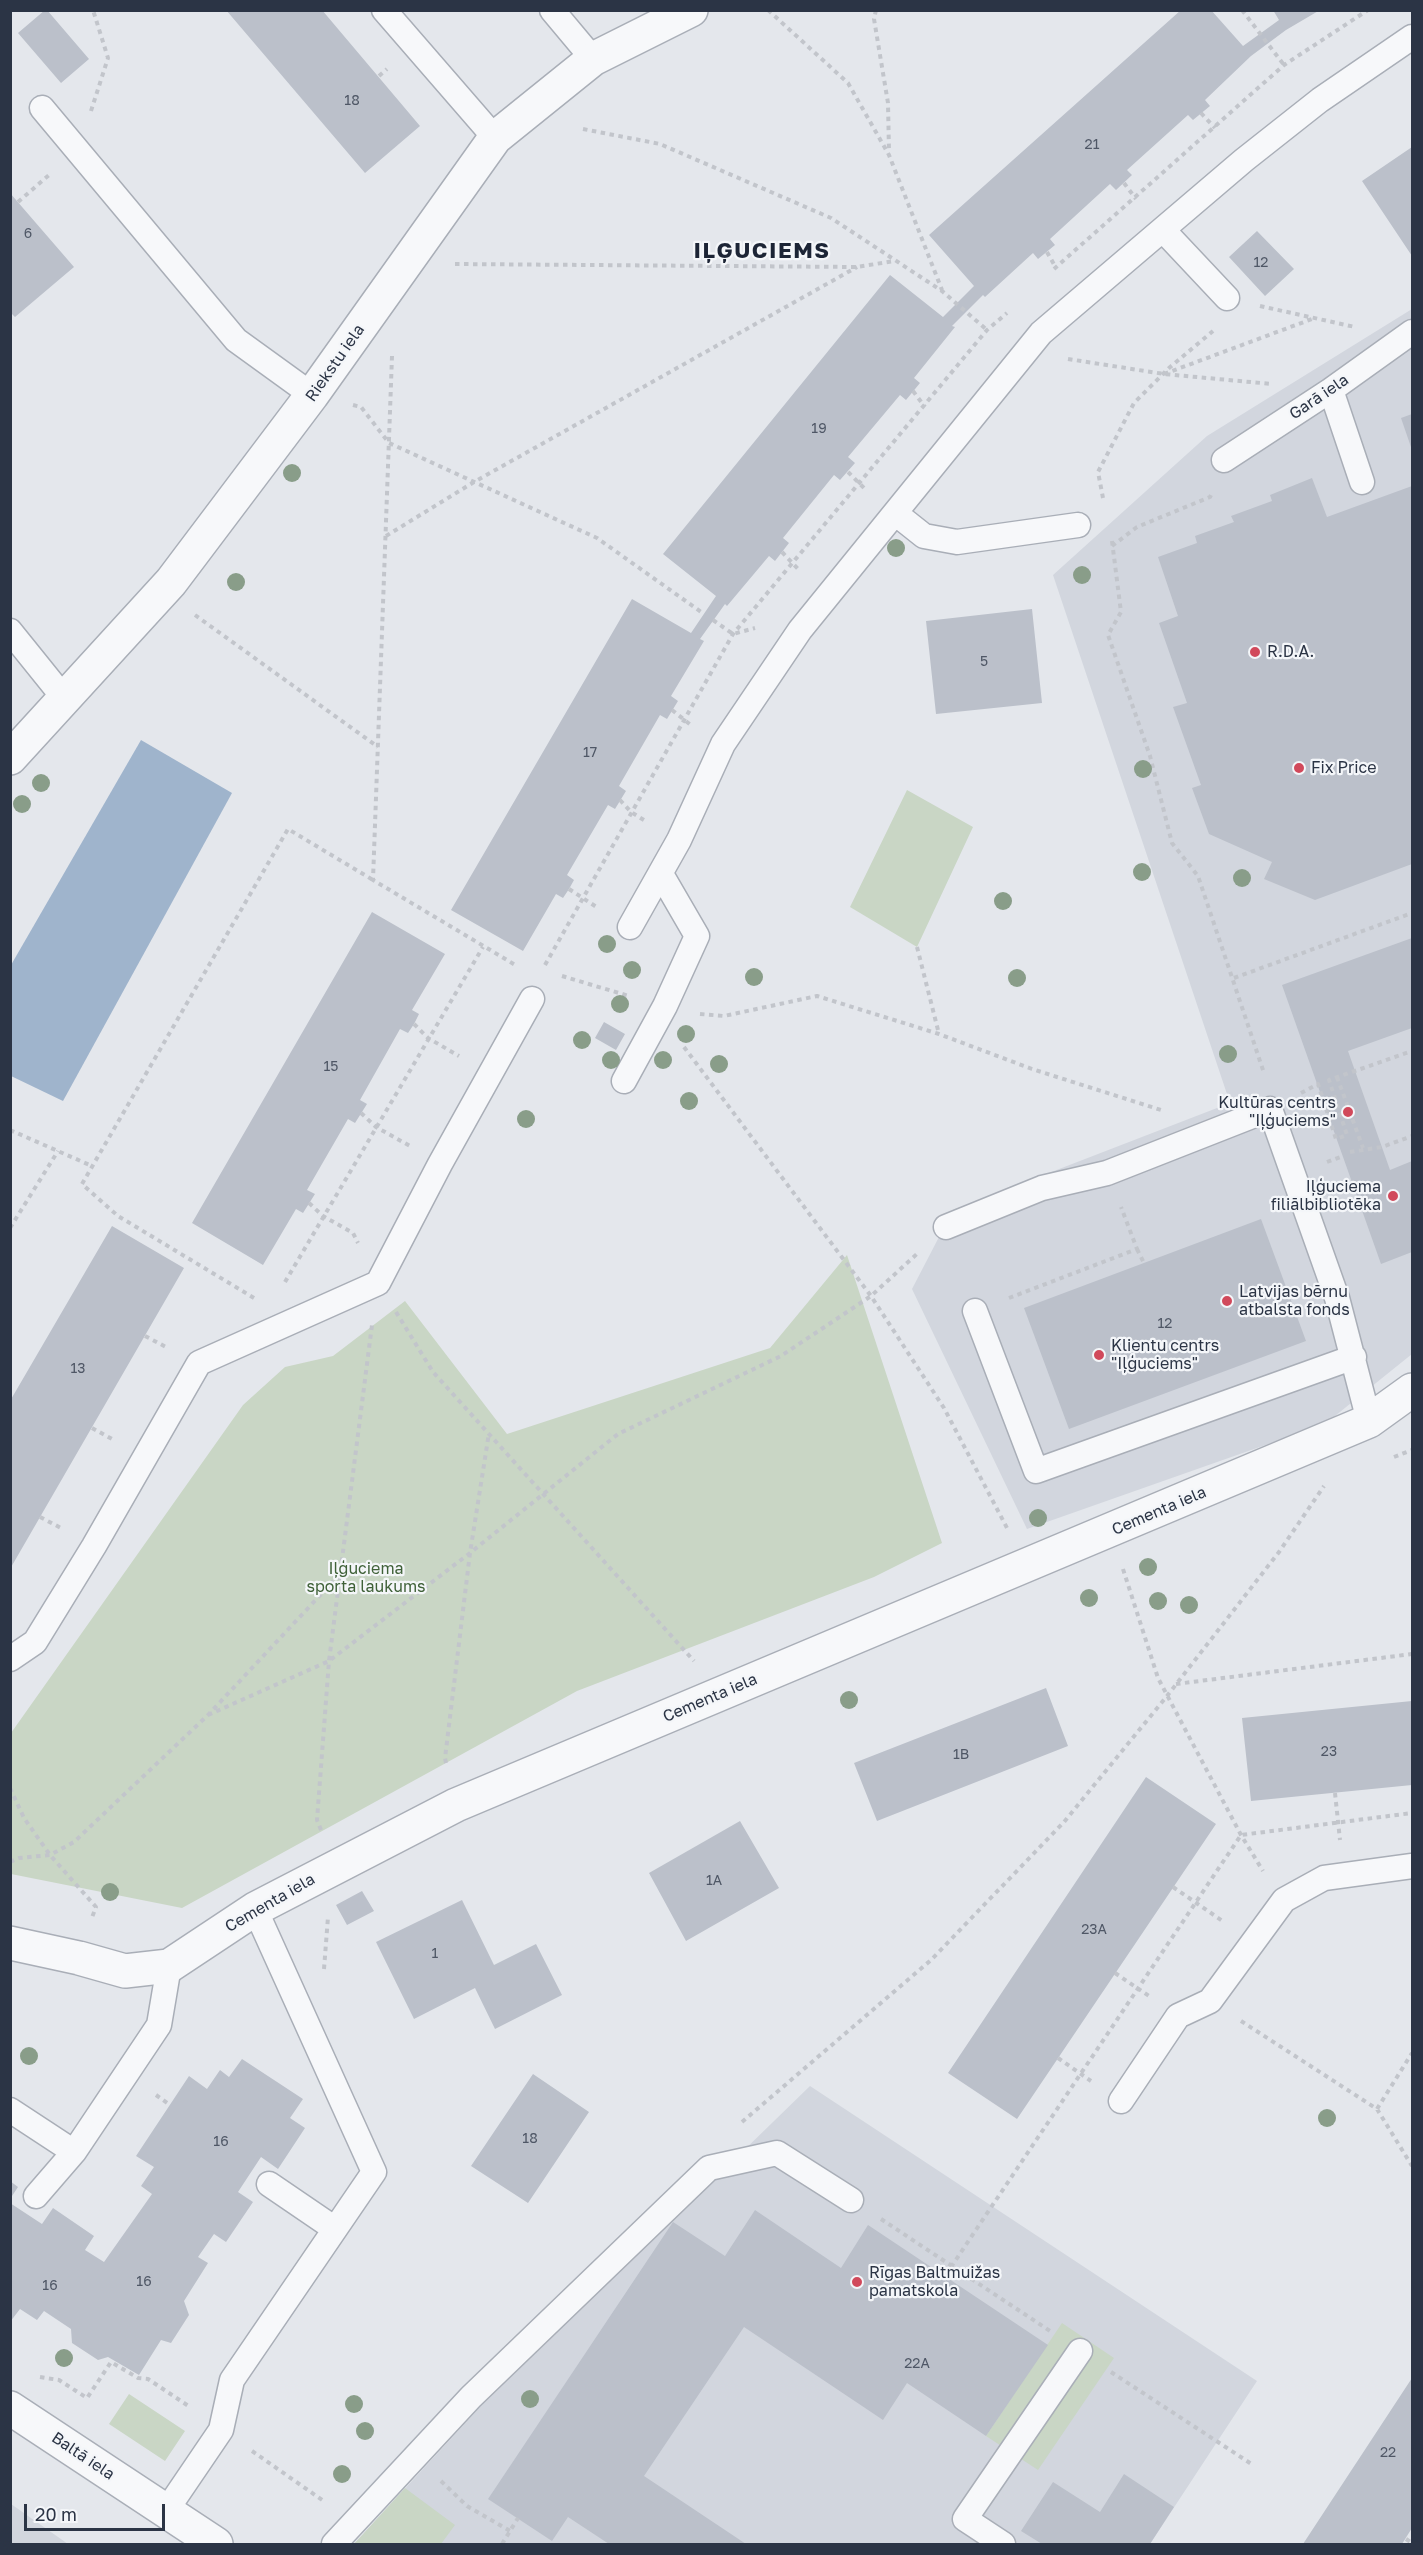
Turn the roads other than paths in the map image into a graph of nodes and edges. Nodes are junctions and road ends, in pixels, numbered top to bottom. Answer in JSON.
{"nodes":[{"id":1,"x":384,"y":10,"type":"edge"},
{"id":2,"x":552,"y":10,"type":"edge"},
{"id":3,"x":691,"y":10,"type":"edge"},
{"id":4,"x":1413,"y":37,"type":"edge"},
{"id":5,"x":593,"y":59,"type":"junction"},
{"id":6,"x":42,"y":108,"type":"dead end"},
{"id":7,"x":495,"y":138,"type":"junction"},
{"id":8,"x":1163,"y":230,"type":"junction"},
{"id":9,"x":1227,"y":298,"type":"road end"},
{"id":10,"x":1408,"y":335,"type":"edge"},
{"id":11,"x":1331,"y":390,"type":"junction"},
{"id":12,"x":312,"y":395,"type":"junction"},
{"id":13,"x":1224,"y":460,"type":"road end"},
{"id":14,"x":1362,"y":482,"type":"dead end"},
{"id":15,"x":895,"y":513,"type":"junction"},
{"id":16,"x":1078,"y":525,"type":"road end"},
{"id":17,"x":10,"y":631,"type":"edge"},
{"id":18,"x":64,"y":698,"type":"junction"},
{"id":19,"x":10,"y":758,"type":"edge"},
{"id":20,"x":661,"y":874,"type":"junction"},
{"id":21,"x":630,"y":927,"type":"dead end"},
{"id":22,"x":532,"y":999,"type":"road end"},
{"id":23,"x":624,"y":1081,"type":"dead end"},
{"id":24,"x":946,"y":1227,"type":"road end"},
{"id":25,"x":975,"y":1311,"type":"road end"},
{"id":26,"x":1354,"y":1357,"type":"junction"},
{"id":27,"x":1413,"y":1390,"type":"edge"},
{"id":28,"x":1369,"y":1420,"type":"junction"},
{"id":29,"x":10,"y":1659,"type":"edge"},
{"id":30,"x":1409,"y":1869,"type":"edge"},
{"id":31,"x":255,"y":1909,"type":"junction"},
{"id":32,"x":10,"y":1943,"type":"edge"},
{"id":33,"x":169,"y":1966,"type":"junction"},
{"id":34,"x":1121,"y":2101,"type":"dead end"},
{"id":35,"x":10,"y":2110,"type":"edge"},
{"id":36,"x":74,"y":2152,"type":"junction"},
{"id":37,"x":269,"y":2184,"type":"dead end"},
{"id":38,"x":36,"y":2196,"type":"dead end"},
{"id":39,"x":851,"y":2200,"type":"dead end"},
{"id":40,"x":335,"y":2229,"type":"junction"},
{"id":41,"x":1080,"y":2351,"type":"dead end"},
{"id":42,"x":10,"y":2408,"type":"edge"},
{"id":43,"x":166,"y":2511,"type":"junction"},
{"id":44,"x":216,"y":2544,"type":"edge"},
{"id":45,"x":334,"y":2544,"type":"edge"},
{"id":46,"x":1003,"y":2544,"type":"edge"}],
"edges":[{"from":1,"to":7,"type":"lane"},
{"from":2,"to":5,"type":"lane"},
{"from":3,"to":5,"type":"street","name":"Riekstu iela"},
{"from":4,"to":8,"type":"lane"},
{"from":5,"to":7,"type":"street","name":"Riekstu iela"},
{"from":6,"to":12,"type":"lane"},
{"from":7,"to":12,"type":"street","name":"Riekstu iela"},
{"from":8,"to":9,"type":"lane"},
{"from":8,"to":15,"type":"lane"},
{"from":10,"to":11,"type":"lane","name":"Garā iela"},
{"from":11,"to":13,"type":"lane","name":"Garā iela"},
{"from":11,"to":14,"type":"lane"},
{"from":12,"to":18,"type":"street","name":"Riekstu iela"},
{"from":15,"to":16,"type":"lane"},
{"from":15,"to":20,"type":"lane"},
{"from":17,"to":18,"type":"lane"},
{"from":18,"to":19,"type":"street","name":"Riekstu iela"},
{"from":20,"to":21,"type":"lane"},
{"from":20,"to":23,"type":"lane"},
{"from":22,"to":29,"type":"lane"},
{"from":24,"to":26,"type":"lane"},
{"from":25,"to":26,"type":"lane"},
{"from":26,"to":28,"type":"lane"},
{"from":27,"to":28,"type":"street","name":"Cementa iela"},
{"from":28,"to":31,"type":"street","name":"Cementa iela"},
{"from":30,"to":34,"type":"lane"},
{"from":31,"to":33,"type":"street","name":"Cementa iela"},
{"from":31,"to":40,"type":"lane"},
{"from":32,"to":33,"type":"street","name":"Cementa iela"},
{"from":33,"to":36,"type":"lane"},
{"from":35,"to":36,"type":"lane"},
{"from":36,"to":38,"type":"lane"},
{"from":37,"to":40,"type":"lane"},
{"from":39,"to":45,"type":"lane"},
{"from":40,"to":43,"type":"lane"},
{"from":41,"to":46,"type":"lane"},
{"from":42,"to":43,"type":"street","name":"Baltā iela"},
{"from":43,"to":44,"type":"street","name":"Baltā iela"}]}
